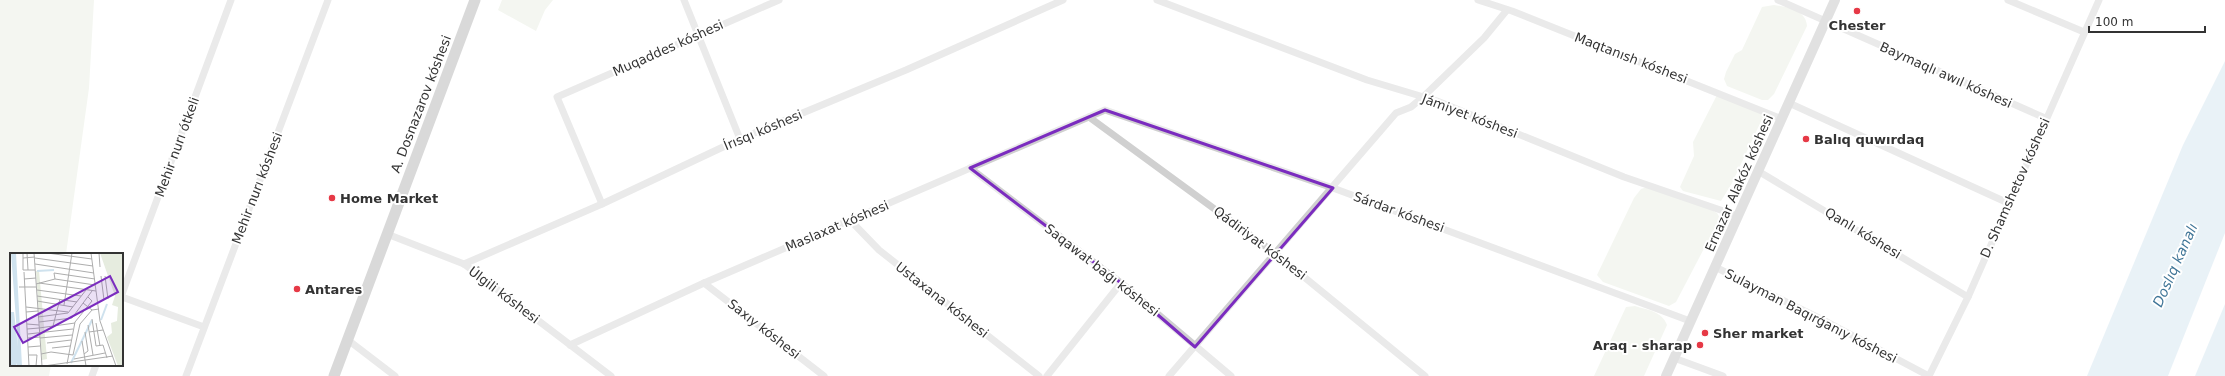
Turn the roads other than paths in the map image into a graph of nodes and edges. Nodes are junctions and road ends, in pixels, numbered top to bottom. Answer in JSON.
{"nodes":[{"id":1,"x":231,"y":0,"type":"edge"},
{"id":2,"x":328,"y":0,"type":"edge"},
{"id":3,"x":475,"y":0,"type":"edge"},
{"id":4,"x":684,"y":0,"type":"edge"},
{"id":5,"x":779,"y":0,"type":"edge"},
{"id":6,"x":1063,"y":0,"type":"edge"},
{"id":7,"x":1158,"y":0,"type":"edge"},
{"id":8,"x":1478,"y":0,"type":"edge"},
{"id":9,"x":1778,"y":0,"type":"edge"},
{"id":10,"x":1835,"y":0,"type":"edge"},
{"id":11,"x":2008,"y":0,"type":"edge"},
{"id":12,"x":2099,"y":0,"type":"edge"},
{"id":13,"x":1507,"y":10,"type":"junction"},
{"id":14,"x":1826,"y":22,"type":"junction"},
{"id":15,"x":2084,"y":32,"type":"junction"},
{"id":16,"x":699,"y":34,"type":"junction"},
{"id":17,"x":1423,"y":97,"type":"junction"},
{"id":18,"x":1789,"y":103,"type":"junction"},
{"id":19,"x":1105,"y":110,"type":"joint"},
{"id":20,"x":1089,"y":117,"type":"junction"},
{"id":21,"x":2045,"y":118,"type":"junction"},
{"id":22,"x":1782,"y":119,"type":"junction"},
{"id":23,"x":740,"y":139,"type":"junction"},
{"id":24,"x":970,"y":168,"type":"junction"},
{"id":25,"x":1758,"y":171,"type":"junction"},
{"id":26,"x":1333,"y":188,"type":"junction"},
{"id":27,"x":2008,"y":203,"type":"junction"},
{"id":28,"x":602,"y":204,"type":"junction"},
{"id":29,"x":1738,"y":216,"type":"junction"},
{"id":30,"x":850,"y":220,"type":"junction"},
{"id":31,"x":387,"y":234,"type":"junction"},
{"id":32,"x":1276,"y":254,"type":"junction"},
{"id":33,"x":464,"y":264,"type":"junction"},
{"id":34,"x":1715,"y":267,"type":"junction"},
{"id":35,"x":704,"y":283,"type":"junction"},
{"id":36,"x":1121,"y":283,"type":"junction"},
{"id":37,"x":123,"y":293,"type":"edge"},
{"id":38,"x":123,"y":296,"type":"edge"},
{"id":39,"x":1968,"y":296,"type":"junction"},
{"id":40,"x":1690,"y":321,"type":"junction"},
{"id":41,"x":204,"y":327,"type":"junction"},
{"id":42,"x":348,"y":340,"type":"junction"},
{"id":43,"x":570,"y":345,"type":"junction"},
{"id":44,"x":1195,"y":347,"type":"junction"},
{"id":45,"x":1674,"y":358,"type":"junction"},
{"id":46,"x":96,"y":366,"type":"edge"},
{"id":47,"x":92,"y":376,"type":"edge"},
{"id":48,"x":186,"y":376,"type":"edge"},
{"id":49,"x":334,"y":376,"type":"edge"},
{"id":50,"x":395,"y":376,"type":"edge"},
{"id":51,"x":611,"y":376,"type":"edge"},
{"id":52,"x":824,"y":376,"type":"edge"},
{"id":53,"x":1039,"y":376,"type":"edge"},
{"id":54,"x":1047,"y":376,"type":"edge"},
{"id":55,"x":1169,"y":376,"type":"edge"},
{"id":56,"x":1231,"y":376,"type":"edge"},
{"id":57,"x":1425,"y":376,"type":"edge"},
{"id":58,"x":1666,"y":376,"type":"edge"},
{"id":59,"x":1723,"y":376,"type":"edge"},
{"id":60,"x":1929,"y":376,"type":"edge"}],
"edges":[{"from":1,"to":37,"type":"street","name":"Mehir nurı ótkeli"},
{"from":2,"to":41,"type":"street","name":"Mehir nurı kóshesi"},
{"from":3,"to":31,"type":"main road","name":"A. Dosnazarov kóshesi"},
{"from":4,"to":16,"type":"street"},
{"from":5,"to":16,"type":"street","name":"Muqaddes kóshesi"},
{"from":6,"to":23,"type":"street","name":"Írısqı kóshesi"},
{"from":7,"to":17,"type":"street","name":"Jámiyet kóshesi"},
{"from":8,"to":13,"type":"street","name":"Maqtanısh kóshesi"},
{"from":9,"to":14,"type":"street","name":"Baymaqlı awıl kóshesi"},
{"from":10,"to":14,"type":"main road","name":"Ernazar Alakóz kóshesi"},
{"from":11,"to":15,"type":"street"},
{"from":12,"to":15,"type":"street","name":"D. Shamshetov kóshesi"},
{"from":13,"to":17,"type":"street"},
{"from":13,"to":22,"type":"street","name":"Maqtanısh kóshesi"},
{"from":14,"to":18,"type":"main road","name":"Ernazar Alakóz kóshesi"},
{"from":14,"to":21,"type":"street","name":"Baymaqlı awıl kóshesi"},
{"from":15,"to":21,"type":"street","name":"D. Shamshetov kóshesi"},
{"from":16,"to":23,"type":"street"},
{"from":16,"to":28,"type":"street","name":"Muqaddes kóshesi"},
{"from":17,"to":26,"type":"street"},
{"from":17,"to":29,"type":"street","name":"Jámiyet kóshesi"},
{"from":18,"to":22,"type":"main road","name":"Ernazar Alakóz kóshesi"},
{"from":18,"to":27,"type":"street"},
{"from":19,"to":20,"type":"street","name":"Maslaxat kóshesi"},
{"from":19,"to":26,"type":"street","name":"Sárdar kóshesi"},
{"from":20,"to":24,"type":"street","name":"Maslaxat kóshesi"},
{"from":20,"to":32,"type":"street","name":"Qádiriyat kóshesi"},
{"from":21,"to":27,"type":"street","name":"D. Shamshetov kóshesi"},
{"from":22,"to":25,"type":"main road","name":"Ernazar Alakóz kóshesi"},
{"from":23,"to":28,"type":"street","name":"Írısqı kóshesi"},
{"from":24,"to":30,"type":"street","name":"Maslaxat kóshesi"},
{"from":24,"to":36,"type":"street","name":"Saqawat baǵı kóshesi"},
{"from":25,"to":29,"type":"main road","name":"Ernazar Alakóz kóshesi"},
{"from":25,"to":39,"type":"street","name":"Qanlı kóshesi"},
{"from":26,"to":32,"type":"street"},
{"from":26,"to":40,"type":"street","name":"Sárdar kóshesi"},
{"from":27,"to":39,"type":"street","name":"D. Shamshetov kóshesi"},
{"from":28,"to":33,"type":"street","name":"Írısqı kóshesi"},
{"from":29,"to":34,"type":"main road","name":"Ernazar Alakóz kóshesi"},
{"from":30,"to":35,"type":"street","name":"Maslaxat kóshesi"},
{"from":30,"to":53,"type":"street","name":"Ustaxana kóshesi"},
{"from":31,"to":33,"type":"street","name":"Úlgili kóshesi"},
{"from":31,"to":42,"type":"main road","name":"A. Dosnazarov kóshesi"},
{"from":32,"to":44,"type":"street"},
{"from":32,"to":57,"type":"street","name":"Qádiriyat kóshesi"},
{"from":33,"to":43,"type":"street","name":"Úlgili kóshesi"},
{"from":34,"to":40,"type":"main road","name":"Ernazar Alakóz kóshesi"},
{"from":34,"to":60,"type":"street","name":"Sulayman Baqırǵanıy kóshesi"},
{"from":35,"to":43,"type":"street","name":"Maslaxat kóshesi"},
{"from":35,"to":52,"type":"street","name":"Saxıy kóshesi"},
{"from":36,"to":44,"type":"street","name":"Saqawat baǵı kóshesi"},
{"from":36,"to":54,"type":"street"},
{"from":38,"to":41,"type":"street"},
{"from":39,"to":60,"type":"street","name":"D. Shamshetov kóshesi"},
{"from":40,"to":45,"type":"main road","name":"Ernazar Alakóz kóshesi"},
{"from":41,"to":48,"type":"street","name":"Mehir nurı kóshesi"},
{"from":42,"to":49,"type":"main road","name":"A. Dosnazarov kóshesi"},
{"from":42,"to":50,"type":"street"},
{"from":43,"to":51,"type":"street","name":"Úlgili kóshesi"},
{"from":44,"to":55,"type":"street"},
{"from":44,"to":56,"type":"street","name":"Saqawat baǵı kóshesi"},
{"from":45,"to":58,"type":"main road","name":"Ernazar Alakóz kóshesi"},
{"from":45,"to":59,"type":"street"},
{"from":46,"to":47,"type":"street"}]}
